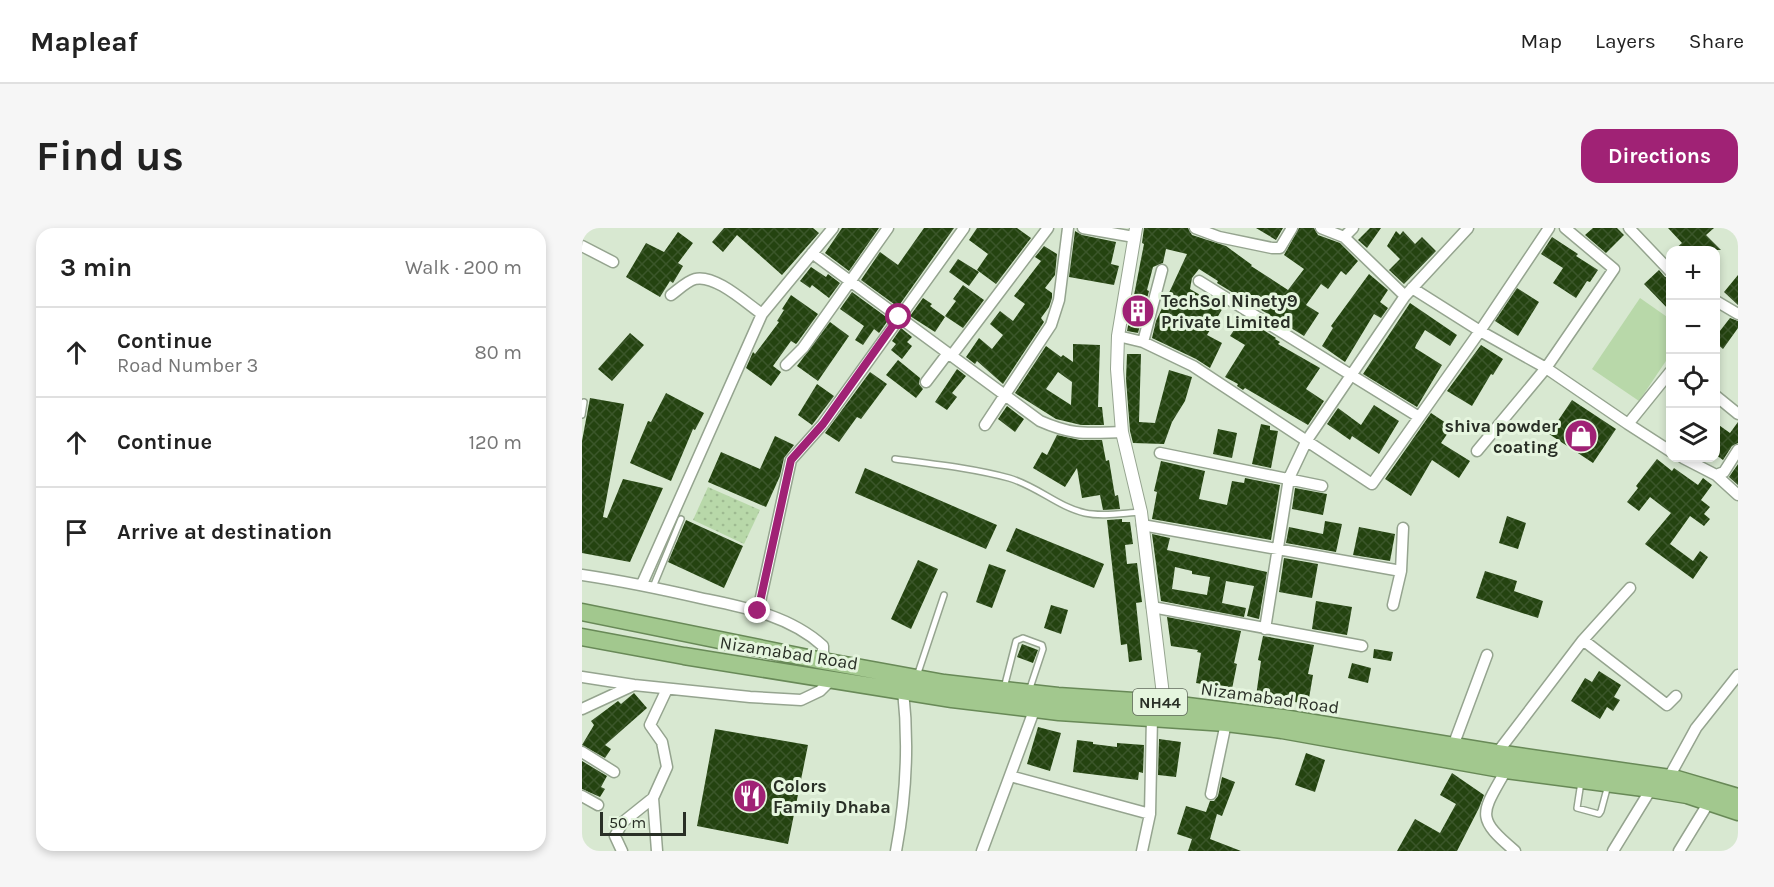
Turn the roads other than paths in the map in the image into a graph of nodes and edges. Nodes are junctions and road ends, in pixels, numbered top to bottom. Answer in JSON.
{"nodes":[{"id":1,"x":833,"y":228,"type":"edge"},
{"id":2,"x":888,"y":228,"type":"edge"},
{"id":3,"x":964,"y":228,"type":"edge"},
{"id":4,"x":1068,"y":228,"type":"edge"},
{"id":5,"x":1083,"y":228,"type":"edge"},
{"id":6,"x":1195,"y":228,"type":"edge"},
{"id":7,"x":1292,"y":228,"type":"edge"},
{"id":8,"x":1321,"y":228,"type":"edge"},
{"id":9,"x":1353,"y":228,"type":"edge"},
{"id":10,"x":1468,"y":228,"type":"edge"},
{"id":11,"x":1549,"y":228,"type":"edge"},
{"id":12,"x":1565,"y":228,"type":"edge"},
{"id":13,"x":1583,"y":228,"type":"edge"},
{"id":14,"x":1629,"y":228,"type":"edge"},
{"id":15,"x":1042,"y":230,"type":"edge"},
{"id":16,"x":1135,"y":233,"type":"edge"},
{"id":17,"x":1574,"y":236,"type":"junction"},
{"id":18,"x":1344,"y":237,"type":"junction"},
{"id":19,"x":582,"y":246,"type":"edge"},
{"id":20,"x":812,"y":253,"type":"junction"},
{"id":21,"x":613,"y":262,"type":"dead end"},
{"id":22,"x":1666,"y":267,"type":"edge"},
{"id":23,"x":1162,"y":270,"type":"dead end"},
{"id":24,"x":851,"y":281,"type":"junction"},
{"id":25,"x":1200,"y":281,"type":"dead end"},
{"id":26,"x":1408,"y":292,"type":"junction"},
{"id":27,"x":671,"y":295,"type":"dead end"},
{"id":28,"x":1720,"y":303,"type":"edge"},
{"id":29,"x":762,"y":314,"type":"junction"},
{"id":30,"x":1738,"y":314,"type":"edge"},
{"id":31,"x":899,"y":317,"type":"junction"},
{"id":32,"x":1480,"y":331,"type":"junction"},
{"id":33,"x":1118,"y":336,"type":"junction"},
{"id":34,"x":1143,"y":342,"type":"junction"},
{"id":35,"x":950,"y":354,"type":"junction"},
{"id":36,"x":786,"y":365,"type":"dead end"},
{"id":37,"x":1546,"y":368,"type":"junction"},
{"id":38,"x":1352,"y":375,"type":"junction"},
{"id":39,"x":1666,"y":378,"type":"edge"},
{"id":40,"x":926,"y":382,"type":"dead end"},
{"id":41,"x":1004,"y":394,"type":"junction"},
{"id":42,"x":1720,"y":399,"type":"edge"},
{"id":43,"x":584,"y":402,"type":"dead end"},
{"id":44,"x":1738,"y":414,"type":"edge"},
{"id":45,"x":582,"y":415,"type":"edge"},
{"id":46,"x":1419,"y":417,"type":"junction"},
{"id":47,"x":1628,"y":424,"type":"junction"},
{"id":48,"x":985,"y":425,"type":"dead end"},
{"id":49,"x":1122,"y":432,"type":"junction"},
{"id":50,"x":1307,"y":440,"type":"junction"},
{"id":51,"x":1666,"y":448,"type":"edge"},
{"id":52,"x":1738,"y":450,"type":"edge"},
{"id":53,"x":1477,"y":451,"type":"dead end"},
{"id":54,"x":1160,"y":453,"type":"dead end"},
{"id":55,"x":895,"y":459,"type":"dead end"},
{"id":56,"x":1691,"y":462,"type":"edge"},
{"id":57,"x":1716,"y":475,"type":"junction"},
{"id":58,"x":1289,"y":478,"type":"junction"},
{"id":59,"x":1322,"y":486,"type":"dead end"},
{"id":60,"x":1738,"y":495,"type":"edge"},
{"id":61,"x":1141,"y":512,"type":"junction"},
{"id":62,"x":681,"y":519,"type":"dead end"},
{"id":63,"x":1142,"y":525,"type":"junction"},
{"id":64,"x":1403,"y":528,"type":"dead end"},
{"id":65,"x":1278,"y":550,"type":"junction"},
{"id":66,"x":1401,"y":571,"type":"junction"},
{"id":67,"x":582,"y":575,"type":"edge"},
{"id":68,"x":647,"y":586,"type":"junction"},
{"id":69,"x":1630,"y":588,"type":"dead end"},
{"id":70,"x":944,"y":595,"type":"dead end"},
{"id":71,"x":1393,"y":605,"type":"dead end"},
{"id":72,"x":1152,"y":607,"type":"junction"},
{"id":73,"x":758,"y":611,"type":"junction"},
{"id":74,"x":582,"y":612,"type":"edge"},
{"id":75,"x":1265,"y":629,"type":"junction"},
{"id":76,"x":582,"y":637,"type":"edge"},
{"id":77,"x":1583,"y":640,"type":"junction"},
{"id":78,"x":1362,"y":646,"type":"dead end"},
{"id":79,"x":1487,"y":655,"type":"dead end"},
{"id":80,"x":823,"y":661,"type":"junction"},
{"id":81,"x":1738,"y":675,"type":"edge"},
{"id":82,"x":582,"y":677,"type":"edge"},
{"id":83,"x":917,"y":678,"type":"junction"},
{"id":84,"x":832,"y":679,"type":"junction"},
{"id":85,"x":634,"y":685,"type":"junction"},
{"id":86,"x":667,"y":689,"type":"junction"},
{"id":87,"x":903,"y":690,"type":"junction"},
{"id":88,"x":1003,"y":690,"type":"junction"},
{"id":89,"x":1676,"y":696,"type":"dead end"},
{"id":90,"x":1032,"y":701,"type":"junction"},
{"id":91,"x":1164,"y":703,"type":"junction"},
{"id":92,"x":582,"y":709,"type":"edge"},
{"id":93,"x":1152,"y":717,"type":"junction"},
{"id":94,"x":1226,"y":723,"type":"junction"},
{"id":95,"x":1453,"y":746,"type":"junction"},
{"id":96,"x":582,"y":752,"type":"edge"},
{"id":97,"x":1497,"y":753,"type":"junction"},
{"id":98,"x":1506,"y":770,"type":"junction"},
{"id":99,"x":614,"y":772,"type":"dead end"},
{"id":100,"x":1010,"y":776,"type":"junction"},
{"id":101,"x":1582,"y":779,"type":"junction"},
{"id":102,"x":1668,"y":779,"type":"junction"},
{"id":103,"x":1609,"y":783,"type":"junction"},
{"id":104,"x":1651,"y":789,"type":"junction"},
{"id":105,"x":1211,"y":794,"type":"dead end"},
{"id":106,"x":582,"y":796,"type":"edge"},
{"id":107,"x":1738,"y":797,"type":"edge"},
{"id":108,"x":653,"y":798,"type":"junction"},
{"id":109,"x":1708,"y":802,"type":"junction"},
{"id":110,"x":598,"y":805,"type":"dead end"},
{"id":111,"x":1738,"y":812,"type":"edge"},
{"id":112,"x":1150,"y":814,"type":"junction"},
{"id":113,"x":622,"y":851,"type":"edge"},
{"id":114,"x":657,"y":851,"type":"edge"},
{"id":115,"x":896,"y":851,"type":"edge"},
{"id":116,"x":981,"y":851,"type":"edge"},
{"id":117,"x":1142,"y":851,"type":"edge"},
{"id":118,"x":1515,"y":851,"type":"edge"},
{"id":119,"x":1613,"y":851,"type":"edge"},
{"id":120,"x":1678,"y":851,"type":"edge"}],
"edges":[{"from":1,"to":20,"type":"street"},
{"from":2,"to":24,"type":"street"},
{"from":3,"to":31,"type":"street"},
{"from":4,"to":41,"type":"street"},
{"from":5,"to":16,"type":"street"},
{"from":6,"to":7,"type":"street"},
{"from":8,"to":18,"type":"street"},
{"from":9,"to":18,"type":"street"},
{"from":10,"to":26,"type":"street"},
{"from":11,"to":32,"type":"street"},
{"from":12,"to":17,"type":"street"},
{"from":13,"to":17,"type":"street"},
{"from":14,"to":22,"type":"street"},
{"from":15,"to":35,"type":"street"},
{"from":16,"to":33,"type":"street"},
{"from":17,"to":37,"type":"street"},
{"from":18,"to":26,"type":"street"},
{"from":19,"to":21,"type":"street"},
{"from":20,"to":24,"type":"street"},
{"from":20,"to":29,"type":"street"},
{"from":23,"to":34,"type":"street"},
{"from":24,"to":31,"type":"street"},
{"from":24,"to":36,"type":"street"},
{"from":25,"to":38,"type":"street"},
{"from":26,"to":32,"type":"street"},
{"from":26,"to":38,"type":"street"},
{"from":27,"to":29,"type":"street"},
{"from":28,"to":30,"type":"street"},
{"from":29,"to":68,"type":"street"},
{"from":31,"to":35,"type":"street"},
{"from":31,"to":73,"type":"street"},
{"from":32,"to":37,"type":"street"},
{"from":32,"to":46,"type":"street"},
{"from":33,"to":34,"type":"street"},
{"from":33,"to":49,"type":"street"},
{"from":34,"to":50,"type":"street"},
{"from":35,"to":40,"type":"street"},
{"from":35,"to":41,"type":"street"},
{"from":37,"to":47,"type":"street"},
{"from":37,"to":53,"type":"street"},
{"from":38,"to":46,"type":"street"},
{"from":38,"to":50,"type":"street"},
{"from":39,"to":47,"type":"street"},
{"from":41,"to":48,"type":"street"},
{"from":41,"to":49,"type":"street"},
{"from":42,"to":44,"type":"street"},
{"from":43,"to":45,"type":"lane"},
{"from":46,"to":50,"type":"street"},
{"from":47,"to":51,"type":"street"},
{"from":49,"to":61,"type":"street"},
{"from":50,"to":58,"type":"street"},
{"from":52,"to":57,"type":"street"},
{"from":54,"to":58,"type":"street"},
{"from":55,"to":61,"type":"lane"},
{"from":56,"to":57,"type":"street"},
{"from":57,"to":60,"type":"street"},
{"from":58,"to":59,"type":"street"},
{"from":58,"to":65,"type":"street"},
{"from":61,"to":63,"type":"street"},
{"from":62,"to":68,"type":"lane"},
{"from":63,"to":65,"type":"street"},
{"from":63,"to":72,"type":"street"},
{"from":64,"to":66,"type":"street"},
{"from":65,"to":66,"type":"street"},
{"from":65,"to":75,"type":"street"},
{"from":66,"to":71,"type":"street"},
{"from":67,"to":68,"type":"street"},
{"from":68,"to":73,"type":"street"},
{"from":69,"to":77,"type":"street"},
{"from":70,"to":83,"type":"lane"},
{"from":72,"to":75,"type":"street"},
{"from":72,"to":91,"type":"street"},
{"from":73,"to":80,"type":"street"},
{"from":74,"to":80,"type":"highway","name":"Nizamabad Road","number":"NH44"},
{"from":75,"to":78,"type":"street"},
{"from":76,"to":84,"type":"highway","name":"Nizamabad Road","number":"NH44"},
{"from":77,"to":89,"type":"street"},
{"from":77,"to":97,"type":"street"},
{"from":79,"to":95,"type":"street"},
{"from":80,"to":83,"type":"highway","name":"Nizamabad Road","number":"NH44"},
{"from":81,"to":102,"type":"street"},
{"from":82,"to":85,"type":"street"},
{"from":83,"to":88,"type":"highway","name":"Nizamabad Road","number":"NH44"},
{"from":84,"to":86,"type":"street"},
{"from":84,"to":87,"type":"highway","name":"Nizamabad Road","number":"NH44"},
{"from":85,"to":86,"type":"street"},
{"from":85,"to":92,"type":"street"},
{"from":86,"to":108,"type":"street"},
{"from":87,"to":90,"type":"highway","name":"Nizamabad Road","number":"NH44"},
{"from":87,"to":115,"type":"street"},
{"from":88,"to":90,"type":"highway","name":"Nizamabad Road","number":"NH44"},
{"from":88,"to":90,"type":"lane"},
{"from":90,"to":91,"type":"highway","name":"Nizamabad Road","number":"NH44"},
{"from":90,"to":93,"type":"highway","name":"Nizamabad Road","number":"NH44"},
{"from":90,"to":100,"type":"street"},
{"from":91,"to":95,"type":"highway","name":"Nizamabad Road","number":"NH44"},
{"from":93,"to":94,"type":"highway","name":"Nizamabad Road","number":"NH44"},
{"from":93,"to":112,"type":"street"},
{"from":94,"to":98,"type":"highway","name":"Nizamabad Road","number":"NH44"},
{"from":94,"to":105,"type":"street"},
{"from":95,"to":97,"type":"highway","name":"Nizamabad Road","number":"NH44"},
{"from":96,"to":99,"type":"street"},
{"from":97,"to":102,"type":"highway","name":"Nizamabad Road","number":"NH44"},
{"from":98,"to":101,"type":"highway","name":"Nizamabad Road","number":"NH44"},
{"from":98,"to":118,"type":"street"},
{"from":100,"to":112,"type":"street"},
{"from":100,"to":116,"type":"street"},
{"from":101,"to":103,"type":"highway","name":"Nizamabad Road","number":"NH44"},
{"from":101,"to":103,"type":"lane"},
{"from":102,"to":107,"type":"highway","name":"Nizamabad Road","number":"NH44"},
{"from":103,"to":104,"type":"highway","name":"Nizamabad Road","number":"NH44"},
{"from":104,"to":109,"type":"highway","name":"Nizamabad Road","number":"NH44"},
{"from":104,"to":119,"type":"street"},
{"from":106,"to":110,"type":"street"},
{"from":108,"to":113,"type":"street"},
{"from":108,"to":114,"type":"street"},
{"from":109,"to":111,"type":"highway","name":"Nizamabad Road","number":"NH44"},
{"from":109,"to":120,"type":"street"},
{"from":112,"to":117,"type":"street"}]}
